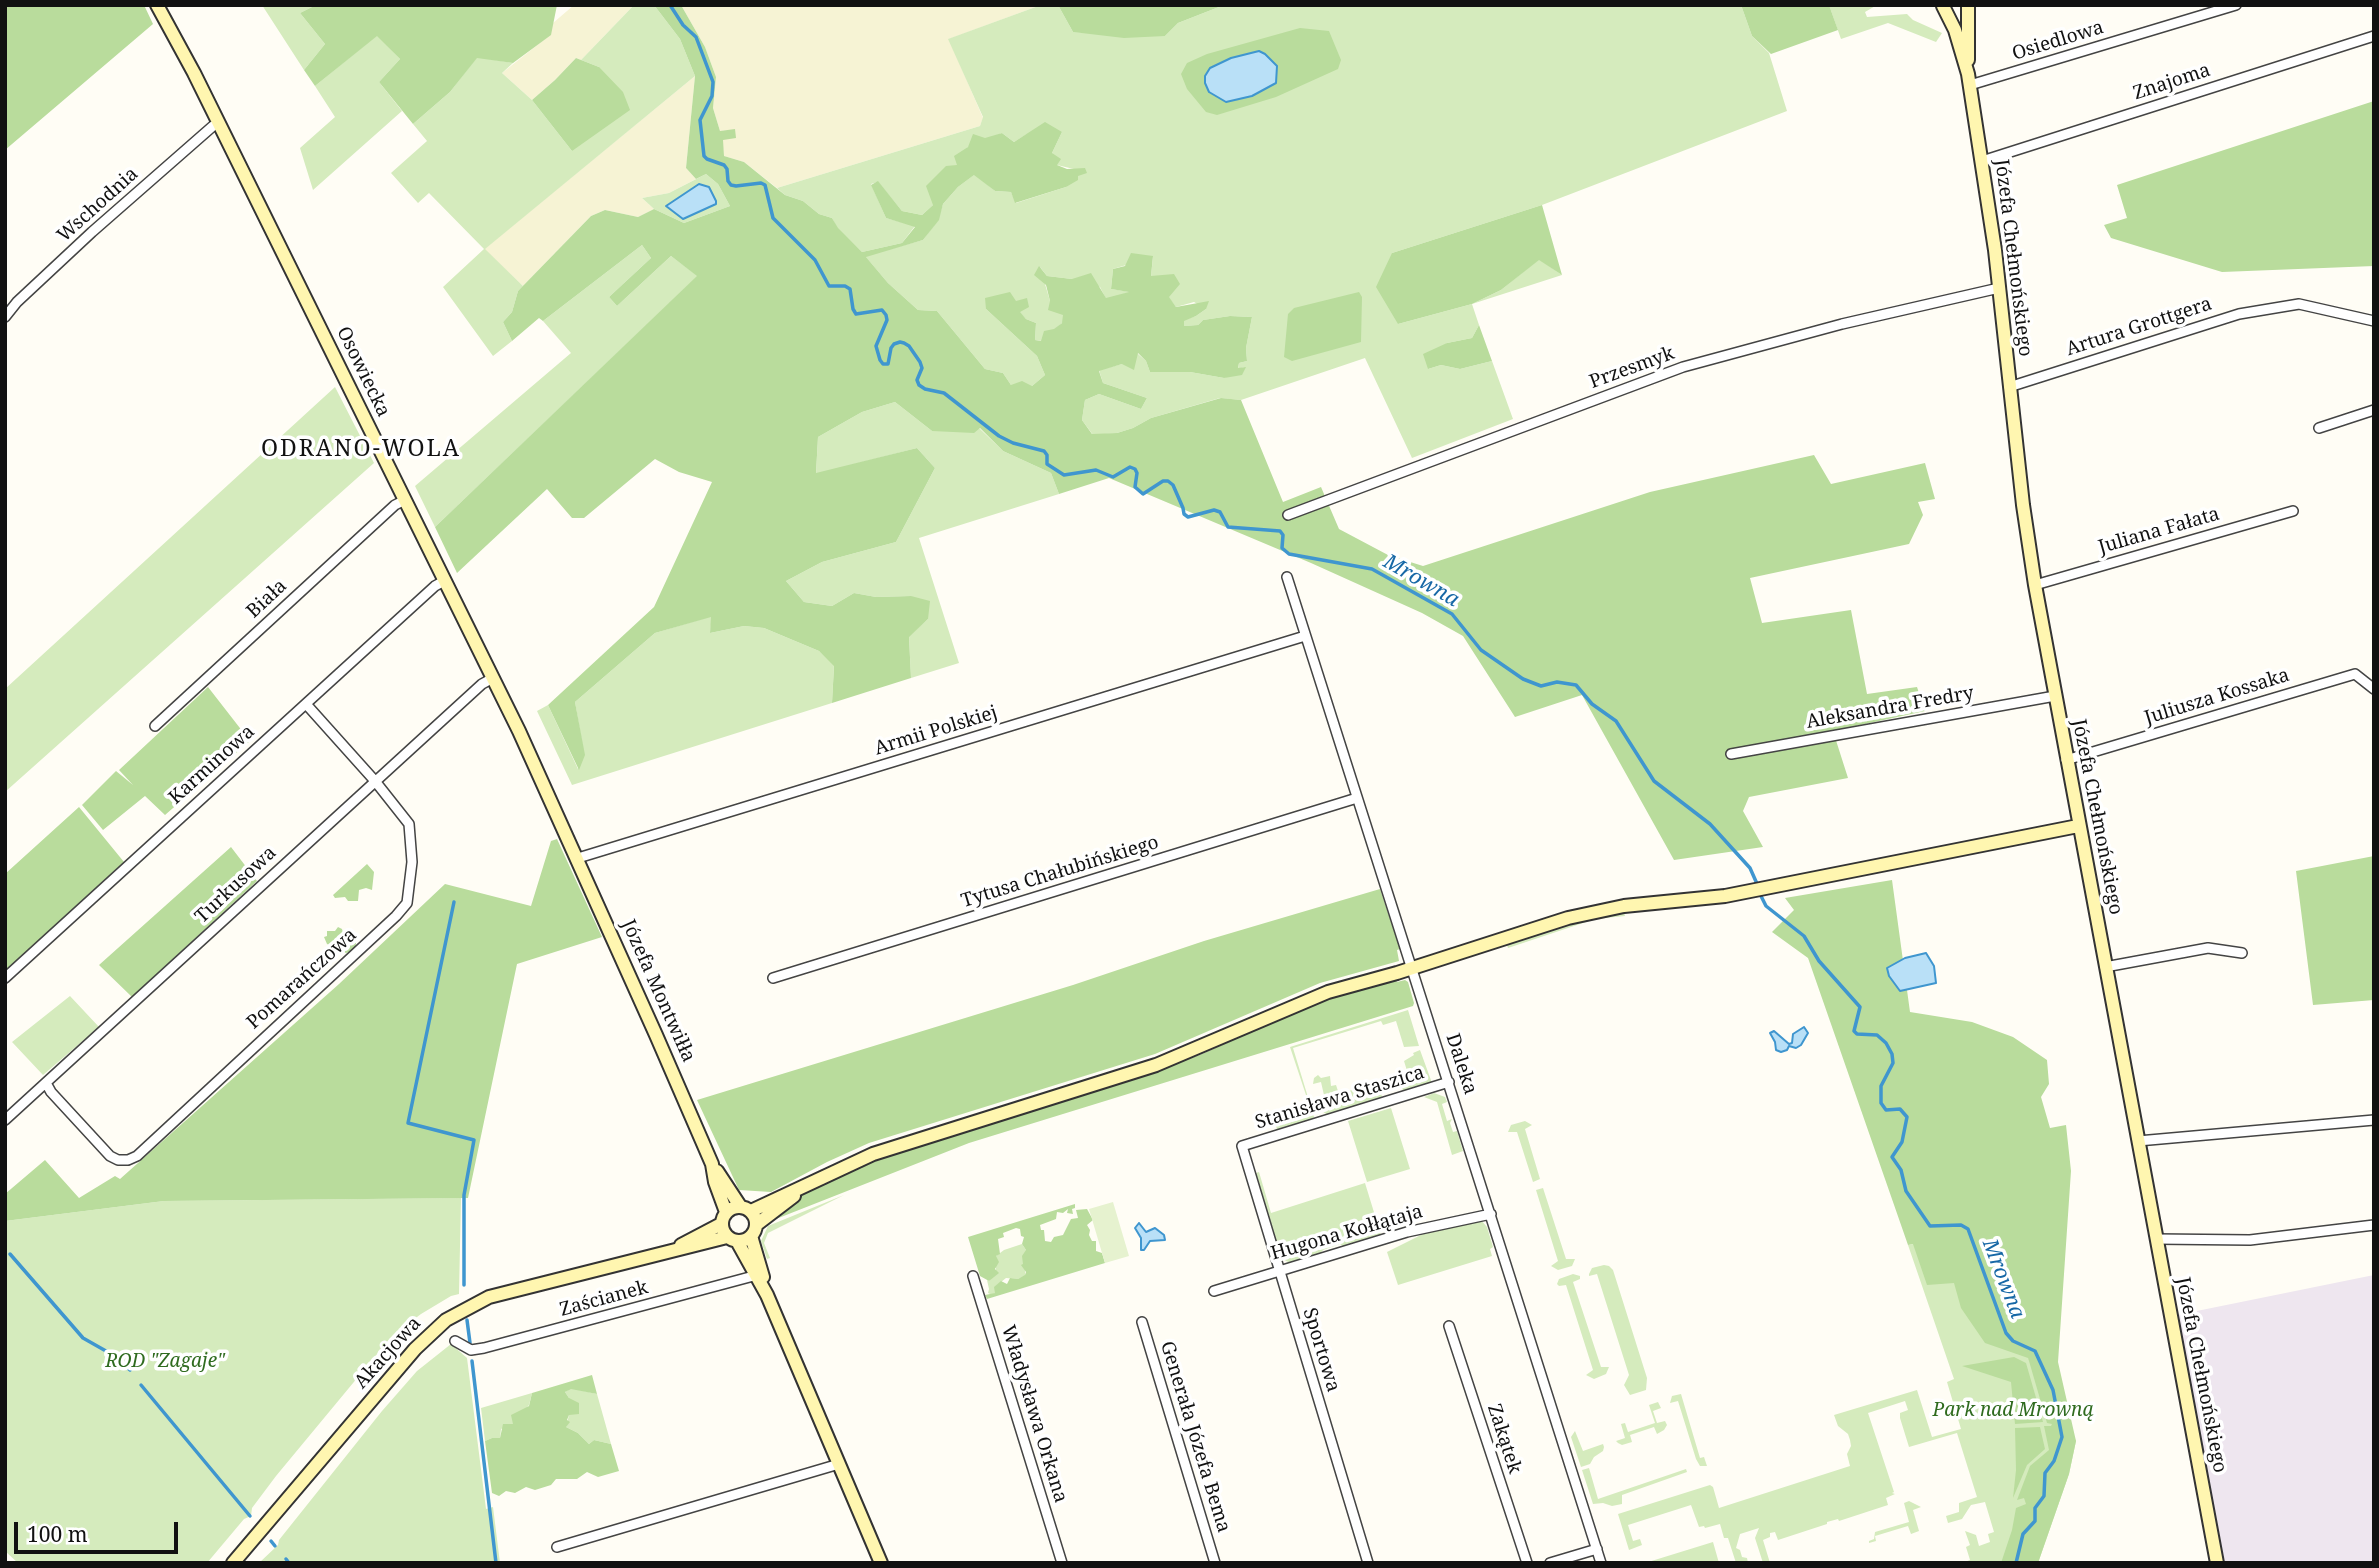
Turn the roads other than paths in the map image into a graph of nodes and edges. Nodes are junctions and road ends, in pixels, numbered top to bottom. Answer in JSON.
{"nodes":[{"id":1,"x":157,"y":5,"type":"edge"},
{"id":2,"x":1960,"y":5,"type":"edge"},
{"id":3,"x":1968,"y":5,"type":"edge"},
{"id":4,"x":2236,"y":5,"type":"edge"},
{"id":5,"x":1942,"y":6,"type":"edge"},
{"id":6,"x":2374,"y":36,"type":"edge"},
{"id":7,"x":1969,"y":80,"type":"junction"},
{"id":8,"x":219,"y":124,"type":"junction"},
{"id":9,"x":1982,"y":161,"type":"junction"},
{"id":10,"x":1999,"y":289,"type":"junction"},
{"id":11,"x":5,"y":317,"type":"edge"},
{"id":12,"x":2374,"y":321,"type":"edge"},
{"id":13,"x":2009,"y":387,"type":"junction"},
{"id":14,"x":2374,"y":410,"type":"edge"},
{"id":15,"x":2319,"y":428,"type":"dead end"},
{"id":16,"x":405,"y":500,"type":"junction"},
{"id":17,"x":2293,"y":511,"type":"dead end"},
{"id":18,"x":1287,"y":515,"type":"dead end"},
{"id":19,"x":1287,"y":577,"type":"dead end"},
{"id":20,"x":444,"y":581,"type":"junction"},
{"id":21,"x":2035,"y":585,"type":"junction"},
{"id":22,"x":1305,"y":636,"type":"junction"},
{"id":23,"x":493,"y":678,"type":"junction"},
{"id":24,"x":2374,"y":689,"type":"edge"},
{"id":25,"x":2055,"y":696,"type":"junction"},
{"id":26,"x":306,"y":704,"type":"junction"},
{"id":27,"x":156,"y":726,"type":"dead end"},
{"id":28,"x":1731,"y":754,"type":"dead end"},
{"id":29,"x":2066,"y":760,"type":"junction"},
{"id":30,"x":375,"y":781,"type":"junction"},
{"id":31,"x":1357,"y":798,"type":"junction"},
{"id":32,"x":2078,"y":826,"type":"junction"},
{"id":33,"x":567,"y":834,"type":"joint"},
{"id":34,"x":578,"y":858,"type":"junction"},
{"id":35,"x":2242,"y":954,"type":"dead end"},
{"id":36,"x":2105,"y":967,"type":"junction"},
{"id":37,"x":1412,"y":968,"type":"junction"},
{"id":38,"x":5,"y":978,"type":"edge"},
{"id":39,"x":773,"y":978,"type":"dead end"},
{"id":40,"x":1448,"y":1082,"type":"junction"},
{"id":41,"x":46,"y":1083,"type":"junction"},
{"id":42,"x":5,"y":1120,"type":"edge"},
{"id":43,"x":2374,"y":1120,"type":"edge"},
{"id":44,"x":2138,"y":1141,"type":"junction"},
{"id":45,"x":1242,"y":1146,"type":"joint"},
{"id":46,"x":712,"y":1164,"type":"junction"},
{"id":47,"x":805,"y":1186,"type":"junction"},
{"id":48,"x":745,"y":1209,"type":"junction"},
{"id":49,"x":1491,"y":1214,"type":"junction"},
{"id":50,"x":724,"y":1218,"type":"junction"},
{"id":51,"x":2374,"y":1225,"type":"edge"},
{"id":52,"x":754,"y":1230,"type":"junction"},
{"id":53,"x":732,"y":1239,"type":"junction"},
{"id":54,"x":2156,"y":1239,"type":"junction"},
{"id":55,"x":671,"y":1251,"type":"junction"},
{"id":56,"x":1279,"y":1271,"type":"junction"},
{"id":57,"x":759,"y":1274,"type":"junction"},
{"id":58,"x":972,"y":1276,"type":"dead end"},
{"id":59,"x":1214,"y":1291,"type":"dead end"},
{"id":60,"x":1142,"y":1322,"type":"dead end"},
{"id":61,"x":1449,"y":1326,"type":"dead end"},
{"id":62,"x":455,"y":1342,"type":"dead end"},
{"id":63,"x":839,"y":1464,"type":"junction"},
{"id":64,"x":557,"y":1547,"type":"dead end"},
{"id":65,"x":1597,"y":1549,"type":"junction"},
{"id":66,"x":233,"y":1563,"type":"edge"},
{"id":67,"x":881,"y":1563,"type":"edge"},
{"id":68,"x":1062,"y":1563,"type":"edge"},
{"id":69,"x":1215,"y":1563,"type":"edge"},
{"id":70,"x":1368,"y":1563,"type":"edge"},
{"id":71,"x":1527,"y":1563,"type":"edge"},
{"id":72,"x":1550,"y":1563,"type":"edge"},
{"id":73,"x":1601,"y":1563,"type":"edge"},
{"id":74,"x":2217,"y":1563,"type":"edge"}],
"edges":[{"from":1,"to":8,"type":"street","name":"Osowiecka"},
{"from":2,"to":5,"type":"street"},
{"from":3,"to":7,"type":"street","name":"Józefa Chełmońskiego"},
{"from":4,"to":7,"type":"street","name":"Osiedlowa"},
{"from":5,"to":7,"type":"street","name":"Józefa Chełmońskiego"},
{"from":6,"to":9,"type":"street","name":"Znajoma"},
{"from":7,"to":9,"type":"street","name":"Józefa Chełmońskiego"},
{"from":8,"to":11,"type":"street","name":"Wschodnia"},
{"from":8,"to":16,"type":"street","name":"Osowiecka"},
{"from":9,"to":10,"type":"street","name":"Józefa Chełmońskiego"},
{"from":10,"to":13,"type":"street","name":"Józefa Chełmońskiego"},
{"from":10,"to":18,"type":"street","name":"Przesmyk"},
{"from":12,"to":13,"type":"street","name":"Artura Grottgera"},
{"from":13,"to":21,"type":"street","name":"Józefa Chełmońskiego"},
{"from":14,"to":15,"type":"street"},
{"from":16,"to":20,"type":"street","name":"Osowiecka"},
{"from":16,"to":27,"type":"street","name":"Biała"},
{"from":17,"to":21,"type":"street","name":"Juliana Fałata"},
{"from":19,"to":22,"type":"street","name":"Daleka"},
{"from":20,"to":23,"type":"street","name":"Osowiecka"},
{"from":20,"to":26,"type":"street","name":"Karminowa"},
{"from":21,"to":25,"type":"street","name":"Józefa Chełmońskiego"},
{"from":22,"to":31,"type":"street","name":"Daleka"},
{"from":22,"to":34,"type":"street","name":"Armii Polskiej"},
{"from":23,"to":30,"type":"street","name":"Turkusowa"},
{"from":23,"to":33,"type":"street","name":"Osowiecka"},
{"from":24,"to":29,"type":"street","name":"Juliusza Kossaka"},
{"from":25,"to":28,"type":"street","name":"Aleksandra Fredry"},
{"from":25,"to":29,"type":"street","name":"Józefa Chełmońskiego"},
{"from":26,"to":30,"type":"street","name":"Pomarańczowa"},
{"from":26,"to":38,"type":"street","name":"Karminowa"},
{"from":29,"to":32,"type":"street","name":"Józefa Chełmońskiego"},
{"from":30,"to":41,"type":"street","name":"Turkusowa"},
{"from":30,"to":41,"type":"street","name":"Pomarańczowa"},
{"from":31,"to":37,"type":"street","name":"Daleka"},
{"from":31,"to":39,"type":"street","name":"Tytusa Chałubińskiego"},
{"from":32,"to":36,"type":"street","name":"Józefa Chełmońskiego"},
{"from":32,"to":37,"type":"street"},
{"from":33,"to":34,"type":"street","name":"Józefa Montwiłła"},
{"from":34,"to":46,"type":"street","name":"Józefa Montwiłła"},
{"from":35,"to":36,"type":"street"},
{"from":36,"to":44,"type":"street","name":"Józefa Chełmońskiego"},
{"from":37,"to":40,"type":"street","name":"Daleka"},
{"from":37,"to":47,"type":"street"},
{"from":40,"to":45,"type":"street","name":"Stanisława Staszica"},
{"from":40,"to":49,"type":"street","name":"Daleka"},
{"from":41,"to":42,"type":"street","name":"Turkusowa"},
{"from":43,"to":44,"type":"street"},
{"from":44,"to":54,"type":"street","name":"Józefa Chełmońskiego"},
{"from":45,"to":56,"type":"street","name":"Sportowa"},
{"from":46,"to":48,"type":"street","name":"Józefa Montwiłła"},
{"from":46,"to":50,"type":"street","name":"Józefa Montwiłła"},
{"from":47,"to":48,"type":"street","name":"Akacjowa"},
{"from":47,"to":52,"type":"street","name":"Akacjowa"},
{"from":48,"to":50,"type":"street","name":"Akacjowa"},
{"from":48,"to":52,"type":"street","name":"Józefa Montwiłła"},
{"from":49,"to":56,"type":"street","name":"Hugona Kołłątaja"},
{"from":49,"to":65,"type":"street","name":"Daleka"},
{"from":50,"to":53,"type":"street","name":"Józefa Montwiłła"},
{"from":50,"to":55,"type":"street","name":"Akacjowa"},
{"from":51,"to":54,"type":"street"},
{"from":52,"to":53,"type":"street","name":"Akacjowa"},
{"from":52,"to":57,"type":"street"},
{"from":53,"to":55,"type":"street","name":"Akacjowa"},
{"from":53,"to":57,"type":"street"},
{"from":54,"to":74,"type":"street","name":"Józefa Chełmońskiego"},
{"from":55,"to":66,"type":"street","name":"Akacjowa"},
{"from":56,"to":59,"type":"street","name":"Hugona Kołłątaja"},
{"from":56,"to":70,"type":"street","name":"Sportowa"},
{"from":57,"to":62,"type":"street","name":"Zaścianek"},
{"from":57,"to":63,"type":"street"},
{"from":58,"to":68,"type":"street","name":"Władysława Orkana"},
{"from":60,"to":69,"type":"street","name":"Generała Józefa Bema"},
{"from":61,"to":71,"type":"street","name":"Zakątek"},
{"from":63,"to":64,"type":"street"},
{"from":63,"to":67,"type":"street"},
{"from":65,"to":72,"type":"street"},
{"from":65,"to":73,"type":"street","name":"Daleka"}]}
